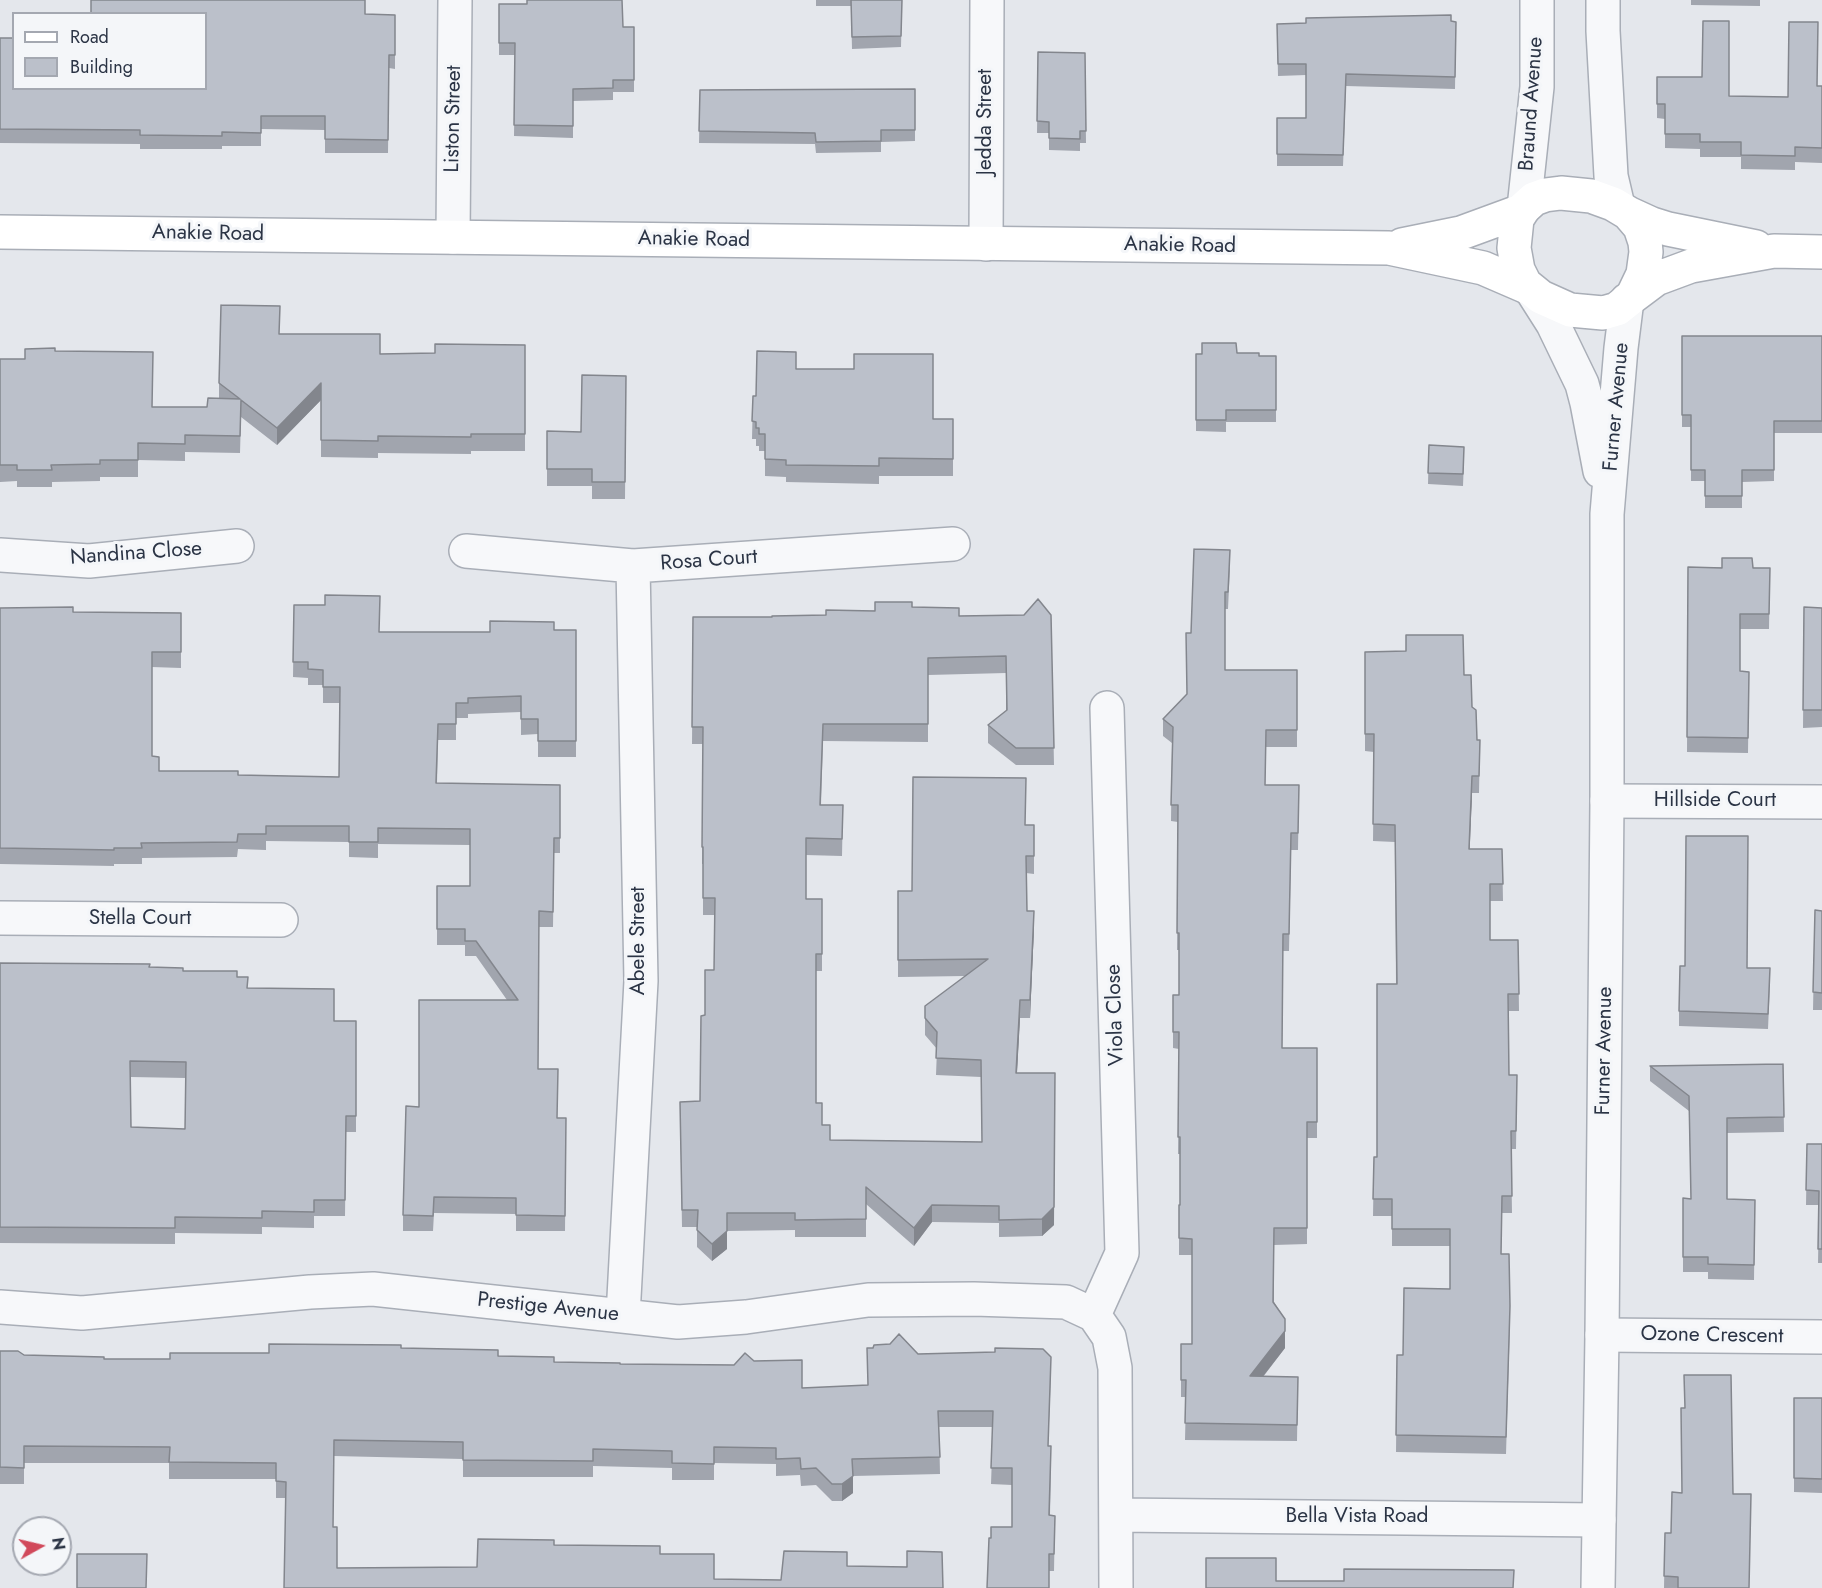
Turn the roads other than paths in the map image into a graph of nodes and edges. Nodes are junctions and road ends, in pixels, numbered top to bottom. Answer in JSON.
{"nodes":[{"id":1,"x":455,"y":0,"type":"edge"},
{"id":2,"x":987,"y":0,"type":"edge"},
{"id":3,"x":1537,"y":0,"type":"edge"},
{"id":4,"x":1603,"y":0,"type":"edge"},
{"id":5,"x":1522,"y":209,"type":"junction"},
{"id":6,"x":1623,"y":209,"type":"junction"},
{"id":7,"x":0,"y":232,"type":"edge"},
{"id":8,"x":453,"y":237,"type":"junction"},
{"id":9,"x":986,"y":244,"type":"junction"},
{"id":10,"x":1389,"y":248,"type":"junction"},
{"id":11,"x":1774,"y":251,"type":"junction"},
{"id":12,"x":1822,"y":252,"type":"edge"},
{"id":13,"x":1529,"y":289,"type":"junction"},
{"id":14,"x":1629,"y":298,"type":"junction"},
{"id":15,"x":1607,"y":514,"type":"junction"},
{"id":16,"x":953,"y":544,"type":"dead end"},
{"id":17,"x":237,"y":546,"type":"dead end"},
{"id":18,"x":466,"y":551,"type":"dead end"},
{"id":19,"x":0,"y":555,"type":"edge"},
{"id":20,"x":633,"y":566,"type":"junction"},
{"id":21,"x":1107,"y":708,"type":"dead end"},
{"id":22,"x":1607,"y":801,"type":"junction"},
{"id":23,"x":1822,"y":802,"type":"edge"},
{"id":24,"x":0,"y":918,"type":"edge"},
{"id":25,"x":281,"y":920,"type":"dead end"},
{"id":26,"x":0,"y":1307,"type":"edge"},
{"id":27,"x":1094,"y":1315,"type":"junction"},
{"id":28,"x":623,"y":1316,"type":"junction"},
{"id":29,"x":1602,"y":1335,"type":"junction"},
{"id":30,"x":1822,"y":1337,"type":"edge"},
{"id":31,"x":1116,"y":1515,"type":"junction"},
{"id":32,"x":1599,"y":1520,"type":"junction"},
{"id":33,"x":1116,"y":1588,"type":"edge"},
{"id":34,"x":1598,"y":1588,"type":"edge"}],
"edges":[{"from":1,"to":8,"type":"street","name":"Liston Street"},
{"from":2,"to":9,"type":"street","name":"Jedda Street"},
{"from":3,"to":5,"type":"street","name":"Braund Avenue"},
{"from":4,"to":6,"type":"street"},
{"from":5,"to":6,"type":"main road"},
{"from":5,"to":10,"type":"main road","name":"Anakie Road"},
{"from":5,"to":13,"type":"main road"},
{"from":6,"to":11,"type":"main road"},
{"from":6,"to":14,"type":"main road"},
{"from":7,"to":8,"type":"main road","name":"Anakie Road"},
{"from":8,"to":9,"type":"main road","name":"Anakie Road"},
{"from":9,"to":10,"type":"main road","name":"Anakie Road"},
{"from":10,"to":13,"type":"main road","name":"Anakie Road"},
{"from":11,"to":12,"type":"main road"},
{"from":11,"to":14,"type":"main road"},
{"from":13,"to":14,"type":"main road"},
{"from":13,"to":15,"type":"street","name":"Furner Avenue"},
{"from":14,"to":15,"type":"street","name":"Furner Avenue"},
{"from":15,"to":22,"type":"street","name":"Furner Avenue"},
{"from":16,"to":20,"type":"street","name":"Rosa Court"},
{"from":17,"to":19,"type":"street","name":"Nandina Close"},
{"from":18,"to":20,"type":"street","name":"Rosa Court"},
{"from":20,"to":28,"type":"street","name":"Abele Street"},
{"from":21,"to":27,"type":"street","name":"Viola Close"},
{"from":22,"to":23,"type":"street","name":"Hillside Court"},
{"from":22,"to":29,"type":"street","name":"Furner Avenue"},
{"from":24,"to":25,"type":"street","name":"Stella Court"},
{"from":26,"to":28,"type":"street","name":"Prestige Avenue"},
{"from":27,"to":28,"type":"street","name":"Prestige Avenue"},
{"from":27,"to":31,"type":"street"},
{"from":29,"to":30,"type":"street","name":"Ozone Crescent"},
{"from":29,"to":32,"type":"street","name":"Furner Avenue"},
{"from":31,"to":32,"type":"street","name":"Bella Vista Road"},
{"from":31,"to":33,"type":"street"},
{"from":32,"to":34,"type":"street","name":"Furner Avenue"}]}
